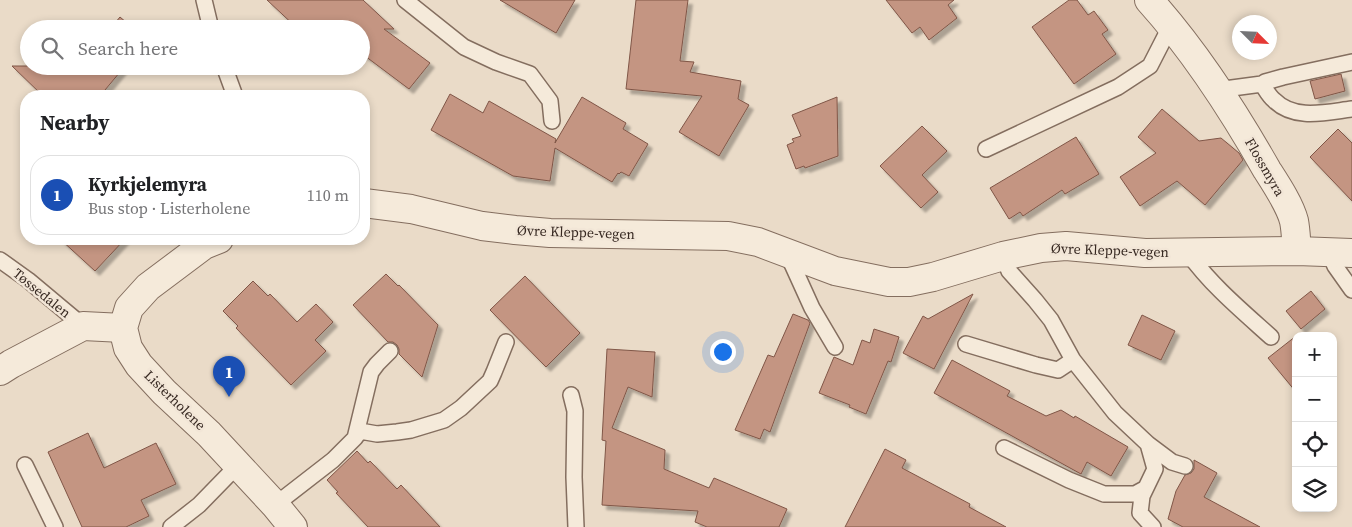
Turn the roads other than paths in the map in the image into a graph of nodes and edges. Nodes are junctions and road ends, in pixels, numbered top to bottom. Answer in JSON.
{"nodes":[{"id":1,"x":204,"y":0,"type":"edge"},
{"id":2,"x":405,"y":0,"type":"edge"},
{"id":3,"x":1149,"y":0,"type":"edge"},
{"id":4,"x":209,"y":20,"type":"edge"},
{"id":5,"x":1171,"y":25,"type":"junction"},
{"id":6,"x":1352,"y":62,"type":"edge"},
{"id":7,"x":227,"y":75,"type":"edge"},
{"id":8,"x":1262,"y":84,"type":"junction"},
{"id":9,"x":233,"y":90,"type":"edge"},
{"id":10,"x":1217,"y":90,"type":"junction"},
{"id":11,"x":1352,"y":108,"type":"edge"},
{"id":12,"x":552,"y":121,"type":"dead end"},
{"id":13,"x":986,"y":149,"type":"dead end"},
{"id":14,"x":370,"y":205,"type":"edge"},
{"id":15,"x":204,"y":245,"type":"edge"},
{"id":16,"x":1297,"y":251,"type":"junction"},
{"id":17,"x":787,"y":253,"type":"junction"},
{"id":18,"x":1188,"y":253,"type":"junction"},
{"id":19,"x":1340,"y":253,"type":"edge"},
{"id":20,"x":1003,"y":256,"type":"junction"},
{"id":21,"x":0,"y":260,"type":"edge"},
{"id":22,"x":1352,"y":290,"type":"edge"},
{"id":23,"x":83,"y":326,"type":"junction"},
{"id":24,"x":123,"y":328,"type":"junction"},
{"id":25,"x":1271,"y":337,"type":"dead end"},
{"id":26,"x":506,"y":342,"type":"dead end"},
{"id":27,"x":966,"y":344,"type":"dead end"},
{"id":28,"x":834,"y":347,"type":"dead end"},
{"id":29,"x":390,"y":351,"type":"dead end"},
{"id":30,"x":1073,"y":360,"type":"junction"},
{"id":31,"x":0,"y":372,"type":"edge"},
{"id":32,"x":571,"y":395,"type":"dead end"},
{"id":33,"x":355,"y":438,"type":"junction"},
{"id":34,"x":1148,"y":444,"type":"junction"},
{"id":35,"x":1004,"y":448,"type":"dead end"},
{"id":36,"x":25,"y":464,"type":"dead end"},
{"id":37,"x":238,"y":465,"type":"junction"},
{"id":38,"x":1185,"y":466,"type":"dead end"},
{"id":39,"x":1146,"y":488,"type":"junction"},
{"id":40,"x":275,"y":505,"type":"junction"},
{"id":41,"x":55,"y":527,"type":"edge"},
{"id":42,"x":172,"y":527,"type":"edge"},
{"id":43,"x":294,"y":527,"type":"edge"},
{"id":44,"x":576,"y":527,"type":"edge"},
{"id":45,"x":1153,"y":527,"type":"edge"}],
"edges":[{"from":1,"to":4,"type":"lane"},
{"from":2,"to":12,"type":"lane"},
{"from":3,"to":5,"type":"street","name":"Flossmyra"},
{"from":5,"to":10,"type":"street","name":"Flossmyra"},
{"from":5,"to":13,"type":"lane"},
{"from":6,"to":8,"type":"lane"},
{"from":7,"to":9,"type":"lane"},
{"from":8,"to":10,"type":"lane"},
{"from":8,"to":11,"type":"lane"},
{"from":10,"to":16,"type":"street","name":"Flossmyra"},
{"from":14,"to":17,"type":"street","name":"Øvre Kleppe-vegen"},
{"from":15,"to":24,"type":"street"},
{"from":16,"to":18,"type":"street","name":"Øvre Kleppe-vegen"},
{"from":16,"to":19,"type":"street","name":"Øvre Kleppe-vegen"},
{"from":17,"to":20,"type":"street","name":"Øvre Kleppe-vegen"},
{"from":17,"to":28,"type":"lane"},
{"from":18,"to":20,"type":"street","name":"Øvre Kleppe-vegen"},
{"from":18,"to":25,"type":"lane","name":"Øvre Kleppe-vegen"},
{"from":19,"to":22,"type":"lane","name":"Øvre Kleppe-vegen"},
{"from":20,"to":30,"type":"lane"},
{"from":21,"to":23,"type":"lane","name":"Tøssedalen"},
{"from":23,"to":24,"type":"street"},
{"from":23,"to":31,"type":"street"},
{"from":24,"to":37,"type":"street","name":"Listerholene"},
{"from":26,"to":33,"type":"lane"},
{"from":27,"to":30,"type":"lane"},
{"from":29,"to":33,"type":"lane"},
{"from":30,"to":34,"type":"lane"},
{"from":32,"to":44,"type":"lane"},
{"from":33,"to":40,"type":"lane"},
{"from":34,"to":38,"type":"lane"},
{"from":34,"to":39,"type":"lane"},
{"from":35,"to":39,"type":"lane"},
{"from":36,"to":41,"type":"lane"},
{"from":37,"to":40,"type":"street","name":"Listerholene"},
{"from":37,"to":42,"type":"lane"},
{"from":39,"to":45,"type":"lane"},
{"from":40,"to":43,"type":"street","name":"Listerholene"}]}
